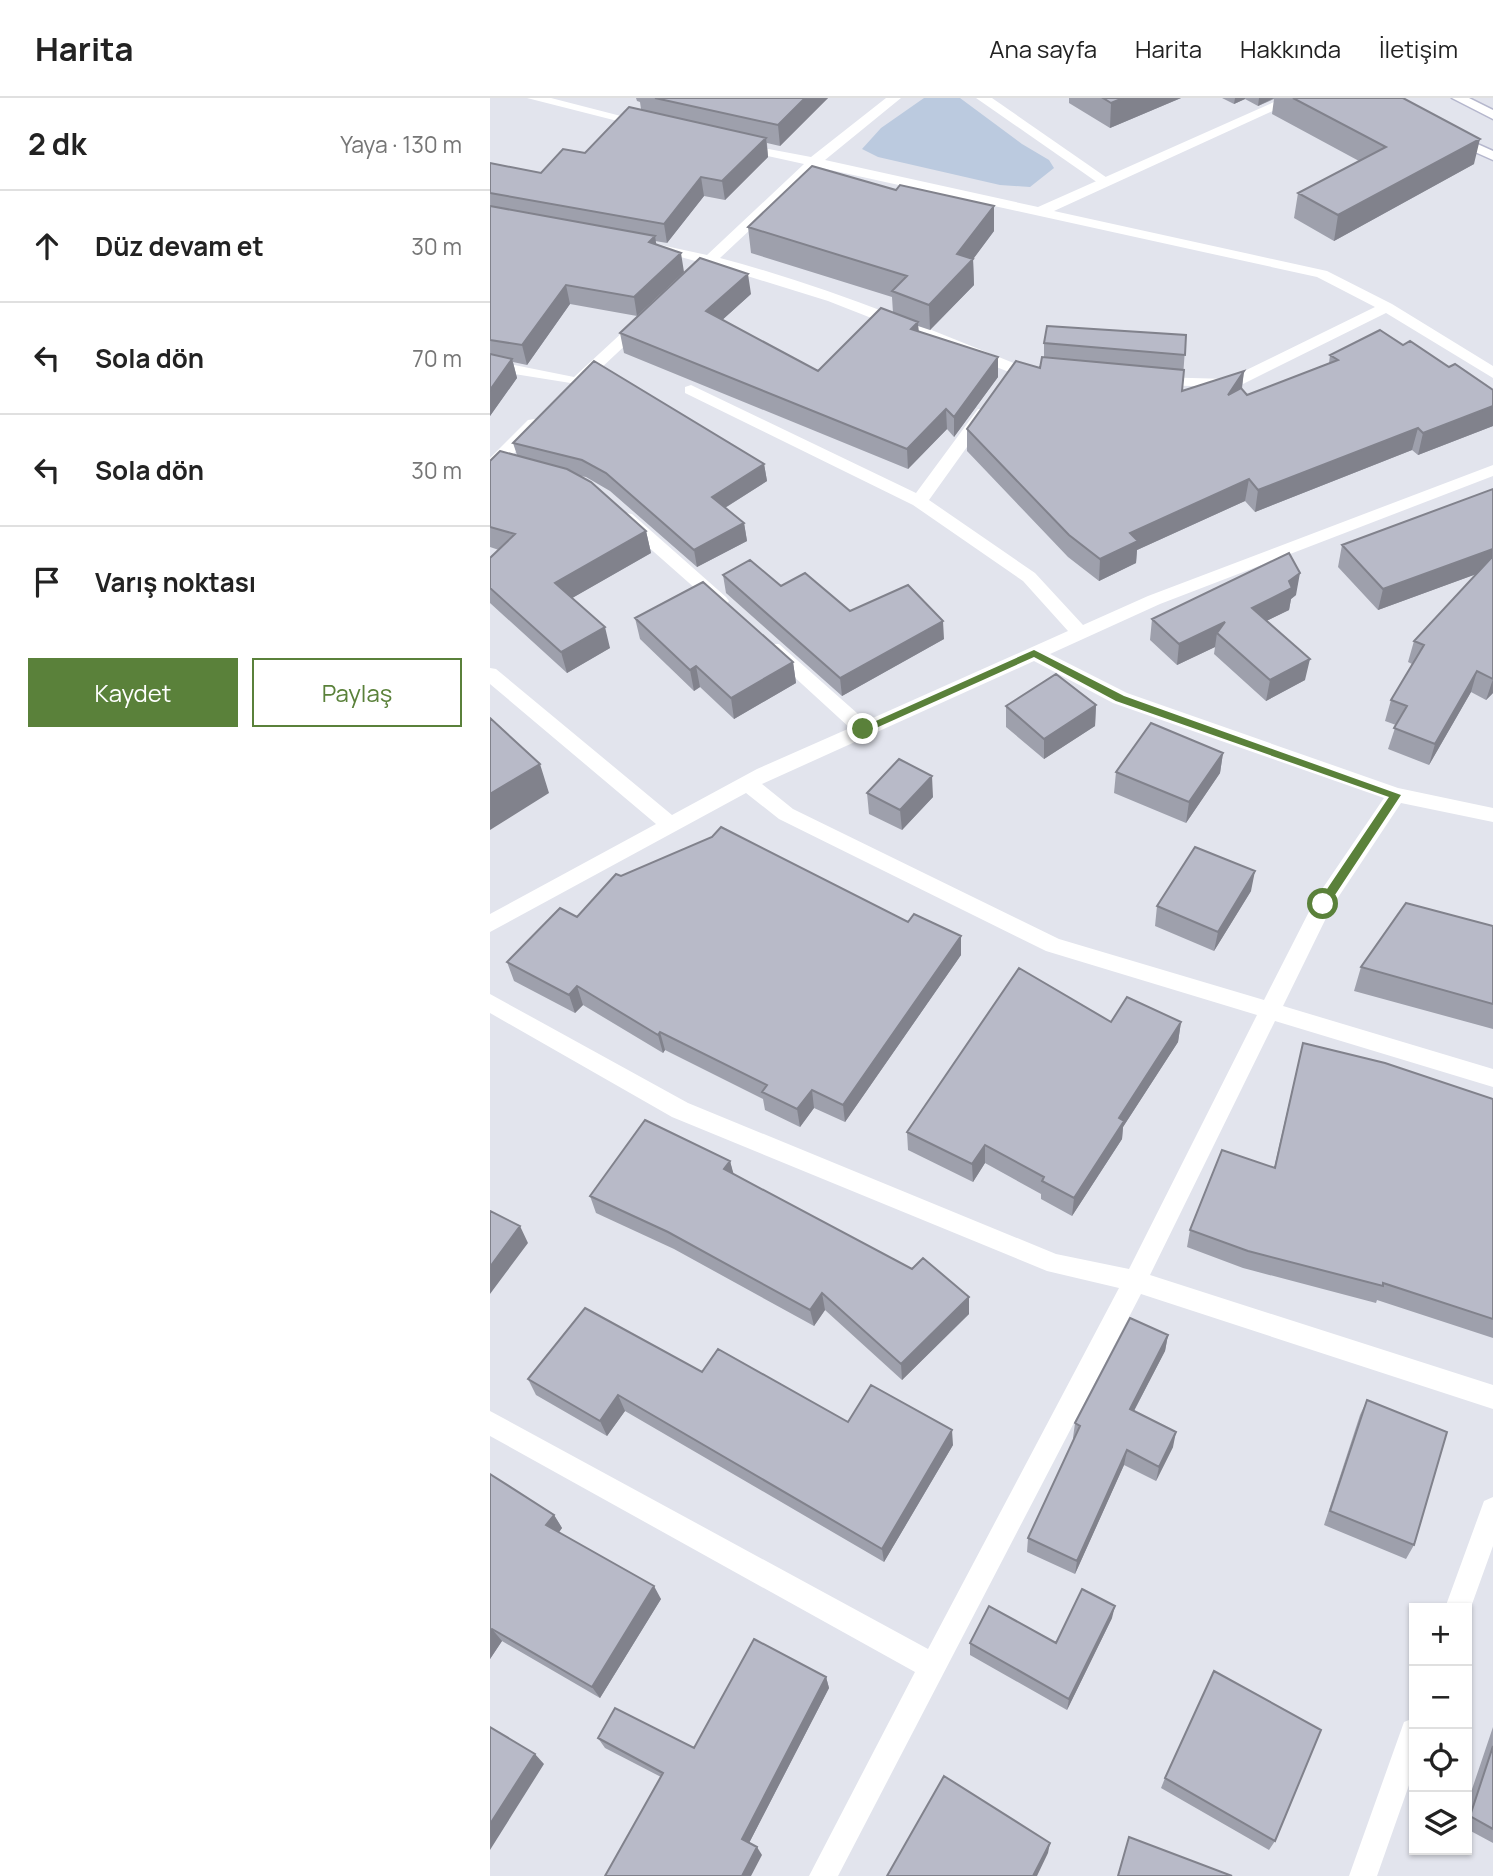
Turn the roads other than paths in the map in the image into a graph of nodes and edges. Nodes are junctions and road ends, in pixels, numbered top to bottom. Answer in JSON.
{"nodes":[{"id":1,"x":534,"y":98,"type":"edge"},
{"id":2,"x":615,"y":98,"type":"edge"},
{"id":3,"x":894,"y":98,"type":"edge"},
{"id":4,"x":983,"y":98,"type":"edge"},
{"id":5,"x":1294,"y":98,"type":"edge"},
{"id":6,"x":1459,"y":98,"type":"edge"},
{"id":7,"x":597,"y":113,"type":"junction"},
{"id":8,"x":1493,"y":115,"type":"edge"},
{"id":9,"x":665,"y":128,"type":"edge"},
{"id":10,"x":1443,"y":133,"type":"edge"},
{"id":11,"x":732,"y":144,"type":"edge"},
{"id":12,"x":1493,"y":156,"type":"edge"},
{"id":13,"x":814,"y":162,"type":"junction"},
{"id":14,"x":1106,"y":181,"type":"junction"},
{"id":15,"x":1041,"y":211,"type":"junction"},
{"id":16,"x":634,"y":243,"type":"edge"},
{"id":17,"x":712,"y":258,"type":"junction"},
{"id":18,"x":693,"y":275,"type":"edge"},
{"id":19,"x":1387,"y":307,"type":"junction"},
{"id":20,"x":654,"y":311,"type":"edge"},
{"id":21,"x":490,"y":365,"type":"edge"},
{"id":22,"x":1493,"y":373,"type":"edge"},
{"id":23,"x":1017,"y":374,"type":"edge"},
{"id":24,"x":1132,"y":380,"type":"edge"},
{"id":25,"x":577,"y":382,"type":"junction"},
{"id":26,"x":691,"y":390,"type":"dead end"},
{"id":27,"x":991,"y":402,"type":"edge"},
{"id":28,"x":492,"y":464,"type":"edge"},
{"id":29,"x":519,"y":468,"type":"edge"},
{"id":30,"x":1493,"y":470,"type":"edge"},
{"id":31,"x":919,"y":501,"type":"junction"},
{"id":32,"x":613,"y":506,"type":"edge"},
{"id":33,"x":738,"y":618,"type":"edge"},
{"id":34,"x":1080,"y":633,"type":"junction"},
{"id":35,"x":759,"y":636,"type":"edge"},
{"id":36,"x":1034,"y":653,"type":"junction"},
{"id":37,"x":490,"y":674,"type":"edge"},
{"id":38,"x":863,"y":729,"type":"junction"},
{"id":39,"x":747,"y":783,"type":"junction"},
{"id":40,"x":1396,"y":795,"type":"junction"},
{"id":41,"x":1487,"y":808,"type":"edge"},
{"id":42,"x":670,"y":825,"type":"junction"},
{"id":43,"x":490,"y":924,"type":"edge"},
{"id":44,"x":490,"y":1003,"type":"edge"},
{"id":45,"x":1269,"y":1013,"type":"junction"},
{"id":46,"x":1493,"y":1078,"type":"edge"},
{"id":47,"x":1135,"y":1281,"type":"junction"},
{"id":48,"x":1493,"y":1396,"type":"edge"},
{"id":49,"x":490,"y":1423,"type":"edge"},
{"id":50,"x":1493,"y":1510,"type":"edge"},
{"id":51,"x":1460,"y":1603,"type":"edge"},
{"id":52,"x":933,"y":1667,"type":"junction"},
{"id":53,"x":1409,"y":1746,"type":"edge"},
{"id":54,"x":823,"y":1876,"type":"edge"},
{"id":55,"x":1363,"y":1876,"type":"edge"}],
"edges":[{"from":1,"to":7,"type":"street"},
{"from":2,"to":7,"type":"street"},
{"from":3,"to":13,"type":"street"},
{"from":4,"to":14,"type":"street"},
{"from":5,"to":14,"type":"street"},
{"from":6,"to":8,"type":"street"},
{"from":7,"to":9,"type":"street"},
{"from":10,"to":12,"type":"street"},
{"from":11,"to":13,"type":"street"},
{"from":13,"to":15,"type":"street"},
{"from":13,"to":17,"type":"street"},
{"from":14,"to":15,"type":"street"},
{"from":15,"to":19,"type":"street"},
{"from":16,"to":17,"type":"street"},
{"from":17,"to":18,"type":"street"},
{"from":17,"to":23,"type":"street"},
{"from":19,"to":22,"type":"street"},
{"from":19,"to":24,"type":"street"},
{"from":20,"to":25,"type":"street"},
{"from":21,"to":25,"type":"street"},
{"from":25,"to":28,"type":"street"},
{"from":26,"to":31,"type":"street"},
{"from":27,"to":31,"type":"street"},
{"from":28,"to":29,"type":"street"},
{"from":30,"to":34,"type":"street"},
{"from":31,"to":34,"type":"street"},
{"from":32,"to":33,"type":"street"},
{"from":34,"to":36,"type":"street"},
{"from":35,"to":38,"type":"street"},
{"from":36,"to":38,"type":"street"},
{"from":36,"to":40,"type":"street"},
{"from":37,"to":42,"type":"street"},
{"from":38,"to":39,"type":"street"},
{"from":39,"to":42,"type":"street"},
{"from":39,"to":45,"type":"street"},
{"from":40,"to":41,"type":"street"},
{"from":40,"to":45,"type":"street"},
{"from":42,"to":43,"type":"street"},
{"from":44,"to":47,"type":"street"},
{"from":45,"to":46,"type":"street"},
{"from":45,"to":47,"type":"street"},
{"from":47,"to":48,"type":"street"},
{"from":47,"to":52,"type":"street"},
{"from":49,"to":52,"type":"street"},
{"from":50,"to":51,"type":"street"},
{"from":52,"to":54,"type":"street"},
{"from":53,"to":55,"type":"street"}]}
